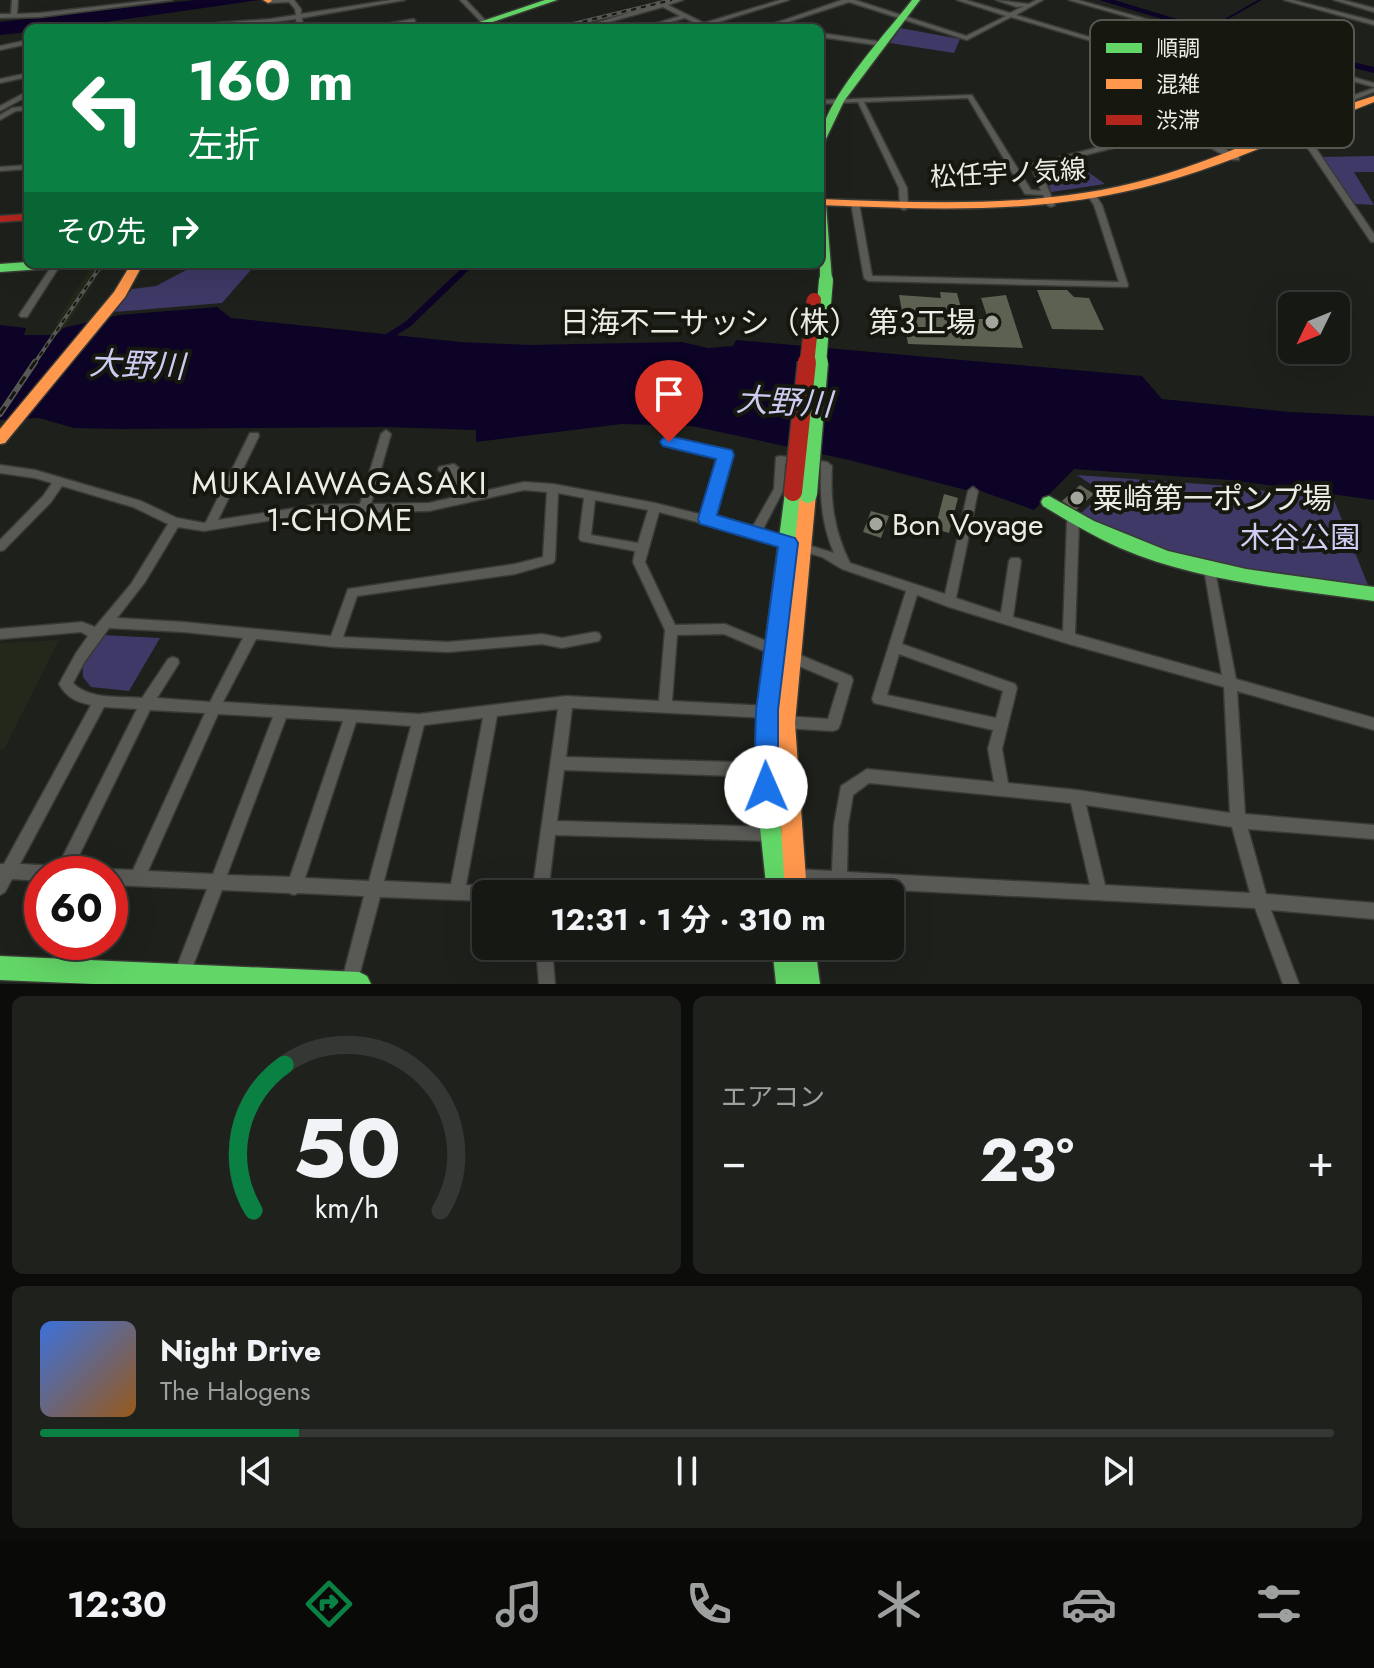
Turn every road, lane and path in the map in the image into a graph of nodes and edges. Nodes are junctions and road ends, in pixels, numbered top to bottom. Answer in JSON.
{"nodes":[{"id":1,"x":16,"y":0,"type":"edge"},
{"id":2,"x":170,"y":0,"type":"edge"},
{"id":3,"x":291,"y":0,"type":"edge"},
{"id":4,"x":402,"y":0,"type":"edge"},
{"id":5,"x":463,"y":0,"type":"edge"},
{"id":6,"x":553,"y":0,"type":"edge"},
{"id":7,"x":655,"y":0,"type":"edge"},
{"id":8,"x":680,"y":0,"type":"edge"},
{"id":9,"x":786,"y":0,"type":"edge"},
{"id":10,"x":848,"y":0,"type":"edge"},
{"id":11,"x":916,"y":0,"type":"edge"},
{"id":12,"x":960,"y":0,"type":"edge"},
{"id":13,"x":980,"y":0,"type":"edge"},
{"id":14,"x":999,"y":0,"type":"edge"},
{"id":15,"x":1033,"y":0,"type":"edge"},
{"id":16,"x":1040,"y":0,"type":"edge"},
{"id":17,"x":1072,"y":0,"type":"edge"},
{"id":18,"x":1291,"y":0,"type":"edge"},
{"id":19,"x":268,"y":1,"type":"edge"},
{"id":20,"x":1343,"y":1,"type":"edge"},
{"id":21,"x":1011,"y":2,"type":"edge"},
{"id":22,"x":665,"y":4,"type":"junction"},
{"id":23,"x":972,"y":4,"type":"junction"},
{"id":24,"x":1374,"y":10,"type":"edge"},
{"id":25,"x":903,"y":11,"type":"edge"},
{"id":26,"x":14,"y":15,"type":"junction"},
{"id":27,"x":1011,"y":15,"type":"junction"},
{"id":28,"x":0,"y":16,"type":"edge"},
{"id":29,"x":300,"y":16,"type":"junction"},
{"id":30,"x":685,"y":16,"type":"junction"},
{"id":31,"x":1142,"y":20,"type":"edge"},
{"id":32,"x":270,"y":21,"type":"junction"},
{"id":33,"x":413,"y":21,"type":"dead end"},
{"id":34,"x":1374,"y":23,"type":"edge"},
{"id":35,"x":231,"y":24,"type":"edge"},
{"id":36,"x":273,"y":24,"type":"edge"},
{"id":37,"x":300,"y":24,"type":"edge"},
{"id":38,"x":393,"y":24,"type":"edge"},
{"id":39,"x":475,"y":24,"type":"edge"},
{"id":40,"x":478,"y":24,"type":"edge"},
{"id":41,"x":596,"y":24,"type":"edge"},
{"id":42,"x":658,"y":24,"type":"edge"},
{"id":43,"x":703,"y":24,"type":"edge"},
{"id":44,"x":713,"y":24,"type":"edge"},
{"id":45,"x":776,"y":24,"type":"edge"},
{"id":46,"x":824,"y":36,"type":"edge"},
{"id":47,"x":1090,"y":39,"type":"edge"},
{"id":48,"x":24,"y":43,"type":"edge"},
{"id":49,"x":876,"y":43,"type":"junction"},
{"id":50,"x":0,"y":48,"type":"edge"},
{"id":51,"x":24,"y":76,"type":"edge"},
{"id":52,"x":0,"y":81,"type":"edge"},
{"id":53,"x":1354,"y":81,"type":"edge"},
{"id":54,"x":1374,"y":87,"type":"edge"},
{"id":55,"x":24,"y":95,"type":"edge"},
{"id":56,"x":860,"y":100,"type":"junction"},
{"id":57,"x":1354,"y":100,"type":"edge"},
{"id":58,"x":830,"y":101,"type":"edge"},
{"id":59,"x":1374,"y":102,"type":"edge"},
{"id":60,"x":1354,"y":107,"type":"edge"},
{"id":61,"x":24,"y":108,"type":"edge"},
{"id":62,"x":0,"y":109,"type":"edge"},
{"id":63,"x":0,"y":118,"type":"edge"},
{"id":64,"x":824,"y":125,"type":"edge"},
{"id":65,"x":1106,"y":148,"type":"edge"},
{"id":66,"x":1217,"y":148,"type":"edge"},
{"id":67,"x":1252,"y":148,"type":"edge"},
{"id":68,"x":1311,"y":148,"type":"edge"},
{"id":69,"x":1233,"y":157,"type":"junction"},
{"id":70,"x":24,"y":167,"type":"edge"},
{"id":71,"x":0,"y":169,"type":"edge"},
{"id":72,"x":1093,"y":197,"type":"junction"},
{"id":73,"x":1048,"y":199,"type":"junction"},
{"id":74,"x":824,"y":205,"type":"edge"},
{"id":75,"x":856,"y":206,"type":"junction"},
{"id":76,"x":904,"y":206,"type":"junction"},
{"id":77,"x":24,"y":219,"type":"edge"},
{"id":78,"x":0,"y":221,"type":"edge"},
{"id":79,"x":1374,"y":240,"type":"edge"},
{"id":80,"x":24,"y":266,"type":"edge"},
{"id":81,"x":0,"y":268,"type":"edge"},
{"id":82,"x":54,"y":268,"type":"edge"},
{"id":83,"x":135,"y":268,"type":"edge"},
{"id":84,"x":819,"y":274,"type":"edge"},
{"id":85,"x":24,"y":315,"type":"dead end"},
{"id":86,"x":6,"y":432,"type":"edge"},
{"id":87,"x":386,"y":434,"type":"dead end"},
{"id":88,"x":254,"y":436,"type":"dead end"},
{"id":89,"x":669,"y":442,"type":"dead end"},
{"id":90,"x":0,"y":469,"type":"edge"},
{"id":91,"x":443,"y":470,"type":"dead end"},
{"id":92,"x":59,"y":481,"type":"junction"},
{"id":93,"x":553,"y":488,"type":"junction"},
{"id":94,"x":973,"y":491,"type":"dead end"},
{"id":95,"x":590,"y":494,"type":"junction"},
{"id":96,"x":457,"y":500,"type":"junction"},
{"id":97,"x":1049,"y":502,"type":"dead end"},
{"id":98,"x":655,"y":507,"type":"junction"},
{"id":99,"x":364,"y":509,"type":"junction"},
{"id":100,"x":707,"y":519,"type":"junction"},
{"id":101,"x":1073,"y":521,"type":"junction"},
{"id":102,"x":175,"y":522,"type":"junction"},
{"id":103,"x":210,"y":526,"type":"junction"},
{"id":104,"x":755,"y":533,"type":"junction"},
{"id":105,"x":796,"y":545,"type":"junction"},
{"id":106,"x":0,"y":547,"type":"edge"},
{"id":107,"x":642,"y":548,"type":"junction"},
{"id":108,"x":831,"y":550,"type":"junction"},
{"id":109,"x":1015,"y":561,"type":"dead end"},
{"id":110,"x":1210,"y":569,"type":"junction"},
{"id":111,"x":912,"y":590,"type":"junction"},
{"id":112,"x":1374,"y":594,"type":"edge"},
{"id":113,"x":949,"y":602,"type":"junction"},
{"id":114,"x":1006,"y":620,"type":"junction"},
{"id":115,"x":100,"y":628,"type":"junction"},
{"id":116,"x":671,"y":630,"type":"junction"},
{"id":117,"x":0,"y":634,"type":"edge"},
{"id":118,"x":252,"y":634,"type":"junction"},
{"id":119,"x":595,"y":637,"type":"dead end"},
{"id":120,"x":1069,"y":639,"type":"junction"},
{"id":121,"x":335,"y":642,"type":"junction"},
{"id":122,"x":895,"y":647,"type":"junction"},
{"id":123,"x":784,"y":653,"type":"junction"},
{"id":124,"x":173,"y":663,"type":"dead end"},
{"id":125,"x":1230,"y":685,"type":"junction"},
{"id":126,"x":100,"y":701,"type":"junction"},
{"id":127,"x":147,"y":702,"type":"junction"},
{"id":128,"x":566,"y":702,"type":"junction"},
{"id":129,"x":665,"y":705,"type":"junction"},
{"id":130,"x":214,"y":707,"type":"junction"},
{"id":131,"x":767,"y":710,"type":"junction"},
{"id":132,"x":282,"y":712,"type":"junction"},
{"id":133,"x":491,"y":713,"type":"junction"},
{"id":134,"x":351,"y":718,"type":"junction"},
{"id":135,"x":419,"y":720,"type":"junction"},
{"id":136,"x":785,"y":723,"type":"junction"},
{"id":137,"x":1374,"y":724,"type":"edge"},
{"id":138,"x":999,"y":725,"type":"junction"},
{"id":139,"x":557,"y":763,"type":"junction"},
{"id":140,"x":764,"y":770,"type":"junction"},
{"id":141,"x":1002,"y":789,"type":"junction"},
{"id":142,"x":1077,"y":797,"type":"junction"},
{"id":143,"x":1238,"y":821,"type":"junction"},
{"id":144,"x":548,"y":828,"type":"junction"},
{"id":145,"x":1374,"y":832,"type":"edge"},
{"id":146,"x":770,"y":834,"type":"junction"},
{"id":147,"x":71,"y":856,"type":"edge"},
{"id":148,"x":4,"y":871,"type":"edge"},
{"id":149,"x":24,"y":872,"type":"edge"},
{"id":150,"x":839,"y":877,"type":"junction"},
{"id":151,"x":128,"y":878,"type":"edge"},
{"id":152,"x":137,"y":878,"type":"junction"},
{"id":153,"x":542,"y":880,"type":"edge"},
{"id":154,"x":776,"y":880,"type":"edge"},
{"id":155,"x":796,"y":880,"type":"edge"},
{"id":156,"x":823,"y":880,"type":"edge"},
{"id":157,"x":215,"y":882,"type":"junction"},
{"id":158,"x":0,"y":887,"type":"edge"},
{"id":159,"x":294,"y":887,"type":"junction"},
{"id":160,"x":374,"y":890,"type":"junction"},
{"id":161,"x":1099,"y":892,"type":"junction"},
{"id":162,"x":457,"y":893,"type":"junction"},
{"id":163,"x":472,"y":893,"type":"edge"},
{"id":164,"x":1260,"y":901,"type":"junction"},
{"id":165,"x":1374,"y":911,"type":"edge"},
{"id":166,"x":545,"y":960,"type":"edge"},
{"id":167,"x":785,"y":960,"type":"edge"},
{"id":168,"x":805,"y":960,"type":"edge"},
{"id":169,"x":3,"y":974,"type":"edge"},
{"id":170,"x":179,"y":980,"type":"edge"},
{"id":171,"x":348,"y":984,"type":"edge"},
{"id":172,"x":359,"y":984,"type":"edge"},
{"id":173,"x":547,"y":984,"type":"edge"},
{"id":174,"x":788,"y":984,"type":"edge"},
{"id":175,"x":808,"y":984,"type":"edge"},
{"id":176,"x":1291,"y":984,"type":"edge"}],
"edges":[{"from":1,"to":26,"type":"street"},
{"from":2,"to":26,"type":"street"},
{"from":3,"to":19,"type":"street"},
{"from":3,"to":29,"type":"street"},
{"from":4,"to":29,"type":"street"},
{"from":5,"to":39,"type":"street"},
{"from":6,"to":40,"type":"main road"},
{"from":7,"to":22,"type":"street"},
{"from":8,"to":22,"type":"street"},
{"from":9,"to":44,"type":"street"},
{"from":10,"to":25,"type":"street"},
{"from":10,"to":45,"type":"street"},
{"from":11,"to":25,"type":"main road"},
{"from":12,"to":23,"type":"street"},
{"from":13,"to":23,"type":"street"},
{"from":14,"to":21,"type":"street"},
{"from":15,"to":21,"type":"street"},
{"from":16,"to":27,"type":"street"},
{"from":17,"to":31,"type":"street"},
{"from":18,"to":34,"type":"street"},
{"from":20,"to":24,"type":"street"},
{"from":22,"to":30,"type":"street"},
{"from":22,"to":41,"type":"street"},
{"from":23,"to":27,"type":"street"},
{"from":25,"to":27,"type":"street"},
{"from":25,"to":49,"type":"main road"},
{"from":25,"to":58,"type":"main road"},
{"from":26,"to":28,"type":"street"},
{"from":27,"to":47,"type":"street"},
{"from":29,"to":32,"type":"street"},
{"from":29,"to":37,"type":"street"},
{"from":30,"to":42,"type":"street"},
{"from":30,"to":43,"type":"street"},
{"from":32,"to":35,"type":"street"},
{"from":32,"to":36,"type":"street"},
{"from":33,"to":38,"type":"street"},
{"from":46,"to":49,"type":"street"},
{"from":48,"to":50,"type":"street"},
{"from":49,"to":58,"type":"main road"},
{"from":51,"to":52,"type":"street"},
{"from":53,"to":54,"type":"street"},
{"from":54,"to":57,"type":"street"},
{"from":55,"to":62,"type":"street"},
{"from":56,"to":58,"type":"street"},
{"from":56,"to":73,"type":"street"},
{"from":56,"to":76,"type":"street"},
{"from":58,"to":64,"type":"main road"},
{"from":59,"to":60,"type":"main road","name":"松任宇ノ気線"},
{"from":61,"to":63,"type":"street"},
{"from":65,"to":73,"type":"street"},
{"from":66,"to":69,"type":"street"},
{"from":67,"to":69,"type":"main road","name":"松任宇ノ気線"},
{"from":68,"to":79,"type":"street"},
{"from":69,"to":72,"type":"main road","name":"松任宇ノ気線"},
{"from":70,"to":71,"type":"street"},
{"from":72,"to":73,"type":"main road","name":"松任宇ノ気線"},
{"from":72,"to":75,"type":"street"},
{"from":73,"to":76,"type":"main road","name":"松任宇ノ気線"},
{"from":74,"to":75,"type":"main road","name":"松任宇ノ気線"},
{"from":75,"to":76,"type":"main road","name":"松任宇ノ気線"},
{"from":77,"to":78,"type":"main road"},
{"from":80,"to":81,"type":"main road"},
{"from":82,"to":85,"type":"street"},
{"from":83,"to":86,"type":"main road"},
{"from":84,"to":105,"type":"main road","name":"松任宇ノ気線","bridge":true},
{"from":87,"to":99,"type":"street"},
{"from":88,"to":103,"type":"street"},
{"from":89,"to":100,"type":"street"},
{"from":90,"to":92,"type":"street"},
{"from":91,"to":96,"type":"street"},
{"from":92,"to":102,"type":"street"},
{"from":92,"to":106,"type":"street"},
{"from":93,"to":95,"type":"street"},
{"from":93,"to":96,"type":"street"},
{"from":93,"to":121,"type":"street"},
{"from":94,"to":113,"type":"street"},
{"from":95,"to":98,"type":"street"},
{"from":95,"to":107,"type":"street"},
{"from":96,"to":99,"type":"street"},
{"from":97,"to":101,"type":"main road"},
{"from":98,"to":100,"type":"street"},
{"from":98,"to":107,"type":"street"},
{"from":99,"to":103,"type":"street"},
{"from":100,"to":104,"type":"street"},
{"from":101,"to":110,"type":"main road"},
{"from":101,"to":120,"type":"street"},
{"from":102,"to":103,"type":"street"},
{"from":102,"to":115,"type":"street"},
{"from":104,"to":105,"type":"street"},
{"from":104,"to":108,"type":"street"},
{"from":105,"to":108,"type":"street"},
{"from":105,"to":123,"type":"main road"},
{"from":107,"to":116,"type":"street"},
{"from":108,"to":111,"type":"street"},
{"from":109,"to":114,"type":"street"},
{"from":110,"to":112,"type":"main road"},
{"from":110,"to":125,"type":"street"},
{"from":111,"to":113,"type":"street"},
{"from":111,"to":122,"type":"street"},
{"from":113,"to":114,"type":"street"},
{"from":114,"to":120,"type":"street"},
{"from":115,"to":117,"type":"street"},
{"from":115,"to":118,"type":"street"},
{"from":115,"to":126,"type":"street"},
{"from":116,"to":123,"type":"street"},
{"from":116,"to":129,"type":"street"},
{"from":118,"to":121,"type":"street"},
{"from":118,"to":130,"type":"street"},
{"from":119,"to":121,"type":"street"},
{"from":120,"to":125,"type":"street"},
{"from":122,"to":138,"type":"street"},
{"from":122,"to":138,"type":"street"},
{"from":123,"to":131,"type":"main road"},
{"from":123,"to":136,"type":"main road"},
{"from":123,"to":136,"type":"street"},
{"from":124,"to":127,"type":"street"},
{"from":125,"to":137,"type":"street"},
{"from":125,"to":143,"type":"street"},
{"from":126,"to":127,"type":"street"},
{"from":126,"to":148,"type":"street"},
{"from":127,"to":130,"type":"street"},
{"from":127,"to":147,"type":"street"},
{"from":128,"to":129,"type":"street"},
{"from":128,"to":133,"type":"street"},
{"from":128,"to":139,"type":"street"},
{"from":129,"to":131,"type":"street"},
{"from":130,"to":132,"type":"street"},
{"from":130,"to":152,"type":"street"},
{"from":131,"to":136,"type":"street"},
{"from":131,"to":140,"type":"main road"},
{"from":132,"to":134,"type":"street"},
{"from":132,"to":157,"type":"street"},
{"from":133,"to":135,"type":"street"},
{"from":133,"to":162,"type":"street"},
{"from":134,"to":135,"type":"street"},
{"from":134,"to":159,"type":"street"},
{"from":135,"to":160,"type":"street"},
{"from":136,"to":155,"type":"main road"},
{"from":138,"to":141,"type":"street"},
{"from":139,"to":140,"type":"street"},
{"from":139,"to":144,"type":"street"},
{"from":140,"to":146,"type":"main road"},
{"from":141,"to":142,"type":"street"},
{"from":141,"to":150,"type":"street"},
{"from":142,"to":143,"type":"street"},
{"from":142,"to":161,"type":"street"},
{"from":143,"to":145,"type":"street"},
{"from":143,"to":164,"type":"street"},
{"from":144,"to":146,"type":"street"},
{"from":144,"to":153,"type":"street"},
{"from":146,"to":154,"type":"main road"},
{"from":148,"to":149,"type":"street"},
{"from":148,"to":158,"type":"street"},
{"from":150,"to":156,"type":"street"},
{"from":150,"to":161,"type":"street"},
{"from":151,"to":152,"type":"street"},
{"from":152,"to":157,"type":"street"},
{"from":157,"to":159,"type":"street"},
{"from":157,"to":170,"type":"street"},
{"from":159,"to":160,"type":"street"},
{"from":160,"to":162,"type":"street"},
{"from":160,"to":171,"type":"street"},
{"from":161,"to":164,"type":"street"},
{"from":162,"to":163,"type":"street"},
{"from":164,"to":165,"type":"street"},
{"from":164,"to":176,"type":"street"},
{"from":166,"to":173,"type":"street"},
{"from":167,"to":174,"type":"main road"},
{"from":168,"to":175,"type":"main road"},
{"from":169,"to":170,"type":"main road"},
{"from":170,"to":171,"type":"main road"},
{"from":171,"to":172,"type":"main road"}]}
